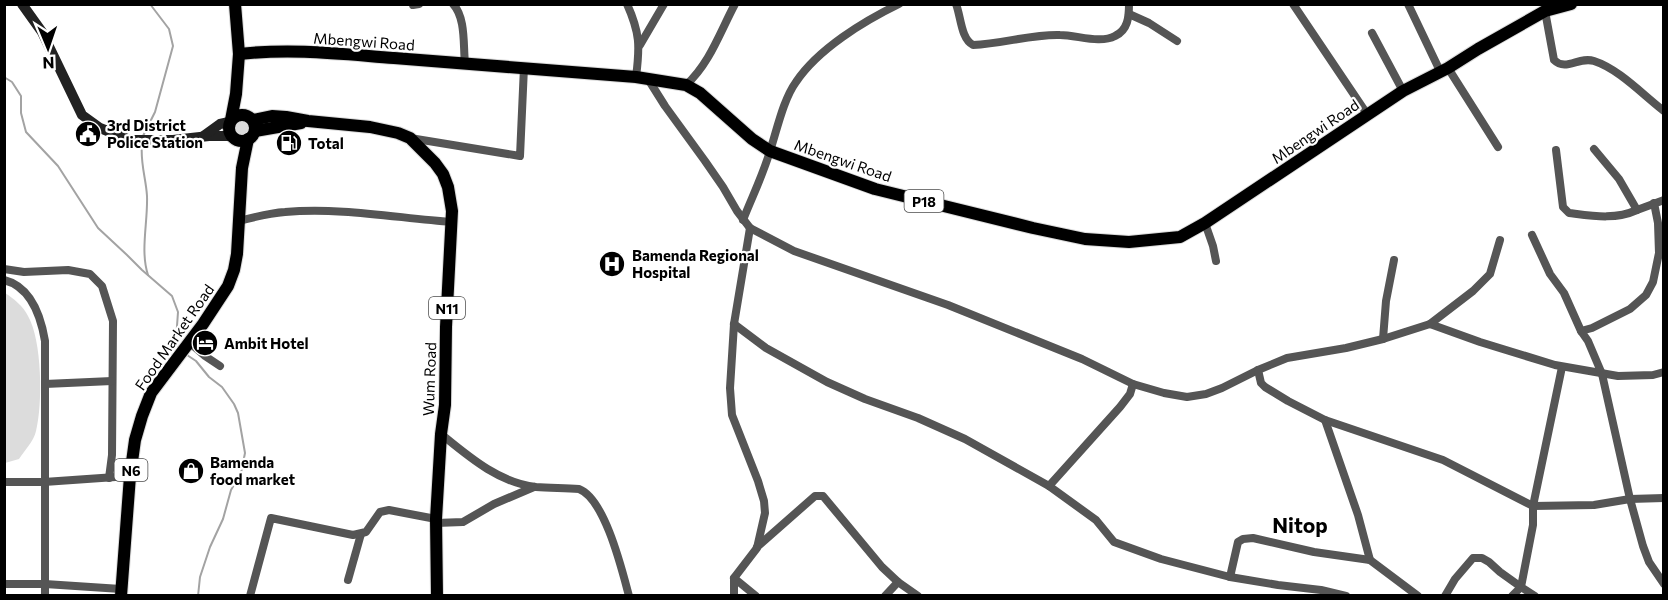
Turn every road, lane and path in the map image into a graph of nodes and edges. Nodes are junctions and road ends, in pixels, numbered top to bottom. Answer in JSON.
{"nodes":[{"id":1,"x":22,"y":4,"type":"edge"},
{"id":2,"x":235,"y":4,"type":"edge"},
{"id":3,"x":419,"y":4,"type":"edge"},
{"id":4,"x":453,"y":4,"type":"edge"},
{"id":5,"x":627,"y":4,"type":"edge"},
{"id":6,"x":664,"y":4,"type":"edge"},
{"id":7,"x":735,"y":4,"type":"edge"},
{"id":8,"x":899,"y":4,"type":"edge"},
{"id":9,"x":956,"y":4,"type":"edge"},
{"id":10,"x":1129,"y":4,"type":"edge"},
{"id":11,"x":1293,"y":4,"type":"edge"},
{"id":12,"x":1408,"y":4,"type":"edge"},
{"id":13,"x":1571,"y":4,"type":"edge"},
{"id":14,"x":414,"y":5,"type":"edge"},
{"id":15,"x":1545,"y":11,"type":"junction"},
{"id":16,"x":1129,"y":14,"type":"junction"},
{"id":17,"x":1372,"y":33,"type":"dead end"},
{"id":18,"x":1176,"y":41,"type":"dead end"},
{"id":19,"x":640,"y":45,"type":"junction"},
{"id":20,"x":239,"y":54,"type":"junction"},
{"id":21,"x":465,"y":63,"type":"junction"},
{"id":22,"x":524,"y":67,"type":"junction"},
{"id":23,"x":1444,"y":69,"type":"junction"},
{"id":24,"x":642,"y":77,"type":"junction"},
{"id":25,"x":238,"y":83,"type":"junction"},
{"id":26,"x":686,"y":85,"type":"junction"},
{"id":27,"x":1402,"y":91,"type":"junction"},
{"id":28,"x":1664,"y":111,"type":"edge"},
{"id":29,"x":1367,"y":114,"type":"junction"},
{"id":30,"x":230,"y":121,"type":"junction"},
{"id":31,"x":252,"y":127,"type":"junction"},
{"id":32,"x":201,"y":137,"type":"junction"},
{"id":33,"x":232,"y":137,"type":"junction"},
{"id":34,"x":410,"y":138,"type":"junction"},
{"id":35,"x":1498,"y":147,"type":"dead end"},
{"id":36,"x":1594,"y":149,"type":"dead end"},
{"id":37,"x":1556,"y":150,"type":"dead end"},
{"id":38,"x":770,"y":151,"type":"junction"},
{"id":39,"x":242,"y":168,"type":"junction"},
{"id":40,"x":1664,"y":200,"type":"edge"},
{"id":41,"x":1654,"y":203,"type":"junction"},
{"id":42,"x":1637,"y":210,"type":"junction"},
{"id":43,"x":239,"y":220,"type":"junction"},
{"id":44,"x":744,"y":220,"type":"junction"},
{"id":45,"x":452,"y":222,"type":"junction"},
{"id":46,"x":1205,"y":223,"type":"junction"},
{"id":47,"x":750,"y":228,"type":"junction"},
{"id":48,"x":1533,"y":234,"type":"dead end"},
{"id":49,"x":1500,"y":240,"type":"dead end"},
{"id":50,"x":1216,"y":261,"type":"dead end"},
{"id":51,"x":1394,"y":261,"type":"dead end"},
{"id":52,"x":4,"y":269,"type":"edge"},
{"id":53,"x":4,"y":280,"type":"edge"},
{"id":54,"x":734,"y":324,"type":"junction"},
{"id":55,"x":1430,"y":324,"type":"junction"},
{"id":56,"x":1581,"y":331,"type":"junction"},
{"id":57,"x":1383,"y":339,"type":"junction"},
{"id":58,"x":184,"y":349,"type":"junction"},
{"id":59,"x":220,"y":366,"type":"dead end"},
{"id":60,"x":1562,"y":366,"type":"junction"},
{"id":61,"x":1258,"y":370,"type":"junction"},
{"id":62,"x":1664,"y":372,"type":"edge"},
{"id":63,"x":1602,"y":374,"type":"junction"},
{"id":64,"x":112,"y":381,"type":"junction"},
{"id":65,"x":45,"y":384,"type":"junction"},
{"id":66,"x":1133,"y":384,"type":"junction"},
{"id":67,"x":1325,"y":420,"type":"junction"},
{"id":68,"x":441,"y":434,"type":"junction"},
{"id":69,"x":130,"y":476,"type":"junction"},
{"id":70,"x":109,"y":478,"type":"junction"},
{"id":71,"x":4,"y":482,"type":"edge"},
{"id":72,"x":44,"y":482,"type":"junction"},
{"id":73,"x":1049,"y":486,"type":"junction"},
{"id":74,"x":534,"y":487,"type":"junction"},
{"id":75,"x":1664,"y":498,"type":"edge"},
{"id":76,"x":1630,"y":499,"type":"junction"},
{"id":77,"x":1533,"y":506,"type":"junction"},
{"id":78,"x":436,"y":521,"type":"junction"},
{"id":79,"x":361,"y":534,"type":"junction"},
{"id":80,"x":757,"y":548,"type":"junction"},
{"id":81,"x":1370,"y":560,"type":"junction"},
{"id":82,"x":1230,"y":577,"type":"junction"},
{"id":83,"x":734,"y":578,"type":"junction"},
{"id":84,"x":348,"y":580,"type":"dead end"},
{"id":85,"x":898,"y":582,"type":"junction"},
{"id":86,"x":4,"y":584,"type":"edge"},
{"id":87,"x":45,"y":584,"type":"junction"},
{"id":88,"x":1664,"y":584,"type":"edge"},
{"id":89,"x":1521,"y":587,"type":"junction"},
{"id":90,"x":121,"y":592,"type":"edge"},
{"id":91,"x":45,"y":596,"type":"edge"},
{"id":92,"x":250,"y":596,"type":"edge"},
{"id":93,"x":437,"y":596,"type":"edge"},
{"id":94,"x":629,"y":596,"type":"edge"},
{"id":95,"x":734,"y":596,"type":"edge"},
{"id":96,"x":756,"y":596,"type":"edge"},
{"id":97,"x":885,"y":596,"type":"edge"},
{"id":98,"x":918,"y":596,"type":"edge"},
{"id":99,"x":1346,"y":596,"type":"edge"},
{"id":100,"x":1418,"y":596,"type":"edge"},
{"id":101,"x":1445,"y":596,"type":"edge"},
{"id":102,"x":1512,"y":596,"type":"edge"},
{"id":103,"x":1535,"y":596,"type":"edge"}],
"edges":[{"from":1,"to":32,"type":"main road"},
{"from":2,"to":20,"type":"main road","number":"N6"},
{"from":3,"to":14,"type":"street"},
{"from":4,"to":21,"type":"street"},
{"from":5,"to":19,"type":"street"},
{"from":6,"to":19,"type":"street"},
{"from":7,"to":26,"type":"street"},
{"from":8,"to":38,"type":"street"},
{"from":9,"to":16,"type":"street"},
{"from":10,"to":16,"type":"street"},
{"from":11,"to":29,"type":"street"},
{"from":12,"to":23,"type":"street"},
{"from":13,"to":15,"type":"main road","name":"Mbengwi Road","number":"P18"},
{"from":15,"to":23,"type":"main road","name":"Mbengwi Road","number":"P18"},
{"from":15,"to":28,"type":"street"},
{"from":16,"to":18,"type":"street"},
{"from":17,"to":27,"type":"street"},
{"from":19,"to":24,"type":"street"},
{"from":20,"to":21,"type":"main road","name":"Mbengwi Road","number":"P18"},
{"from":20,"to":25,"type":"main road","number":"N6"},
{"from":21,"to":22,"type":"main road","name":"Mbengwi Road","number":"P18"},
{"from":22,"to":24,"type":"main road","name":"Mbengwi Road","number":"P18"},
{"from":22,"to":34,"type":"street"},
{"from":23,"to":27,"type":"main road","name":"Mbengwi Road","number":"P18"},
{"from":23,"to":35,"type":"street"},
{"from":24,"to":26,"type":"main road","name":"Mbengwi Road","number":"P18"},
{"from":24,"to":44,"type":"street"},
{"from":25,"to":30,"type":"main road","number":"N6"},
{"from":25,"to":31,"type":"main road","number":"N6"},
{"from":26,"to":38,"type":"main road","name":"Mbengwi Road","number":"P18"},
{"from":27,"to":29,"type":"main road","name":"Mbengwi Road","number":"P18"},
{"from":29,"to":46,"type":"main road","name":"Mbengwi Road","number":"P18"},
{"from":30,"to":31,"type":"main road"},
{"from":30,"to":32,"type":"main road"},
{"from":30,"to":33,"type":"main road","number":"N6"},
{"from":31,"to":33,"type":"main road"},
{"from":31,"to":34,"type":"main road","name":"Wum Road","number":"N11"},
{"from":31,"to":39,"type":"main road","name":"Food Market Road","number":"N6"},
{"from":32,"to":33,"type":"main road"},
{"from":33,"to":39,"type":"main road","name":"Food Market Road","number":"N6"},
{"from":34,"to":45,"type":"main road","name":"Wum Road","number":"N11"},
{"from":36,"to":42,"type":"street"},
{"from":37,"to":42,"type":"street"},
{"from":38,"to":44,"type":"street"},
{"from":38,"to":46,"type":"main road","name":"Mbengwi Road","number":"P18"},
{"from":39,"to":43,"type":"main road","name":"Food Market Road","number":"N6"},
{"from":40,"to":41,"type":"street"},
{"from":41,"to":42,"type":"street"},
{"from":41,"to":56,"type":"street"},
{"from":43,"to":45,"type":"street"},
{"from":43,"to":58,"type":"main road","name":"Food Market Road","number":"N6"},
{"from":44,"to":47,"type":"street"},
{"from":45,"to":68,"type":"main road","name":"Wum Road","number":"N11"},
{"from":46,"to":50,"type":"street"},
{"from":47,"to":54,"type":"street"},
{"from":47,"to":66,"type":"street"},
{"from":48,"to":56,"type":"street"},
{"from":49,"to":55,"type":"street"},
{"from":51,"to":57,"type":"street"},
{"from":52,"to":64,"type":"street"},
{"from":53,"to":65,"type":"street"},
{"from":54,"to":73,"type":"street"},
{"from":54,"to":80,"type":"street"},
{"from":55,"to":57,"type":"street"},
{"from":55,"to":60,"type":"street"},
{"from":56,"to":63,"type":"street"},
{"from":57,"to":61,"type":"street"},
{"from":58,"to":59,"type":"street"},
{"from":58,"to":69,"type":"main road","name":"Food Market Road","number":"N6"},
{"from":60,"to":63,"type":"street"},
{"from":60,"to":77,"type":"street"},
{"from":61,"to":66,"type":"street"},
{"from":61,"to":67,"type":"street"},
{"from":62,"to":63,"type":"street"},
{"from":63,"to":76,"type":"street"},
{"from":64,"to":65,"type":"street"},
{"from":64,"to":70,"type":"street"},
{"from":65,"to":72,"type":"street"},
{"from":66,"to":73,"type":"street"},
{"from":67,"to":77,"type":"street"},
{"from":67,"to":81,"type":"street"},
{"from":68,"to":74,"type":"street"},
{"from":68,"to":78,"type":"main road","name":"Wum Road","number":"N11"},
{"from":69,"to":70,"type":"street"},
{"from":69,"to":90,"type":"main road","name":"Food Market Road","number":"N6"},
{"from":70,"to":72,"type":"street"},
{"from":71,"to":72,"type":"street"},
{"from":72,"to":87,"type":"street"},
{"from":73,"to":82,"type":"street"},
{"from":74,"to":78,"type":"street"},
{"from":74,"to":94,"type":"street"},
{"from":75,"to":76,"type":"street"},
{"from":76,"to":77,"type":"street"},
{"from":76,"to":88,"type":"street"},
{"from":77,"to":89,"type":"street"},
{"from":78,"to":79,"type":"street"},
{"from":78,"to":93,"type":"main road","name":"Wum Road","number":"N11"},
{"from":79,"to":84,"type":"street"},
{"from":79,"to":92,"type":"street"},
{"from":80,"to":83,"type":"street"},
{"from":80,"to":85,"type":"street"},
{"from":81,"to":82,"type":"street"},
{"from":81,"to":100,"type":"street"},
{"from":82,"to":99,"type":"street"},
{"from":83,"to":95,"type":"street"},
{"from":83,"to":96,"type":"street"},
{"from":85,"to":97,"type":"street"},
{"from":85,"to":98,"type":"street"},
{"from":86,"to":87,"type":"street"},
{"from":87,"to":90,"type":"street"},
{"from":87,"to":91,"type":"street"},
{"from":89,"to":101,"type":"street"},
{"from":89,"to":102,"type":"street"},
{"from":89,"to":103,"type":"street"}]}
